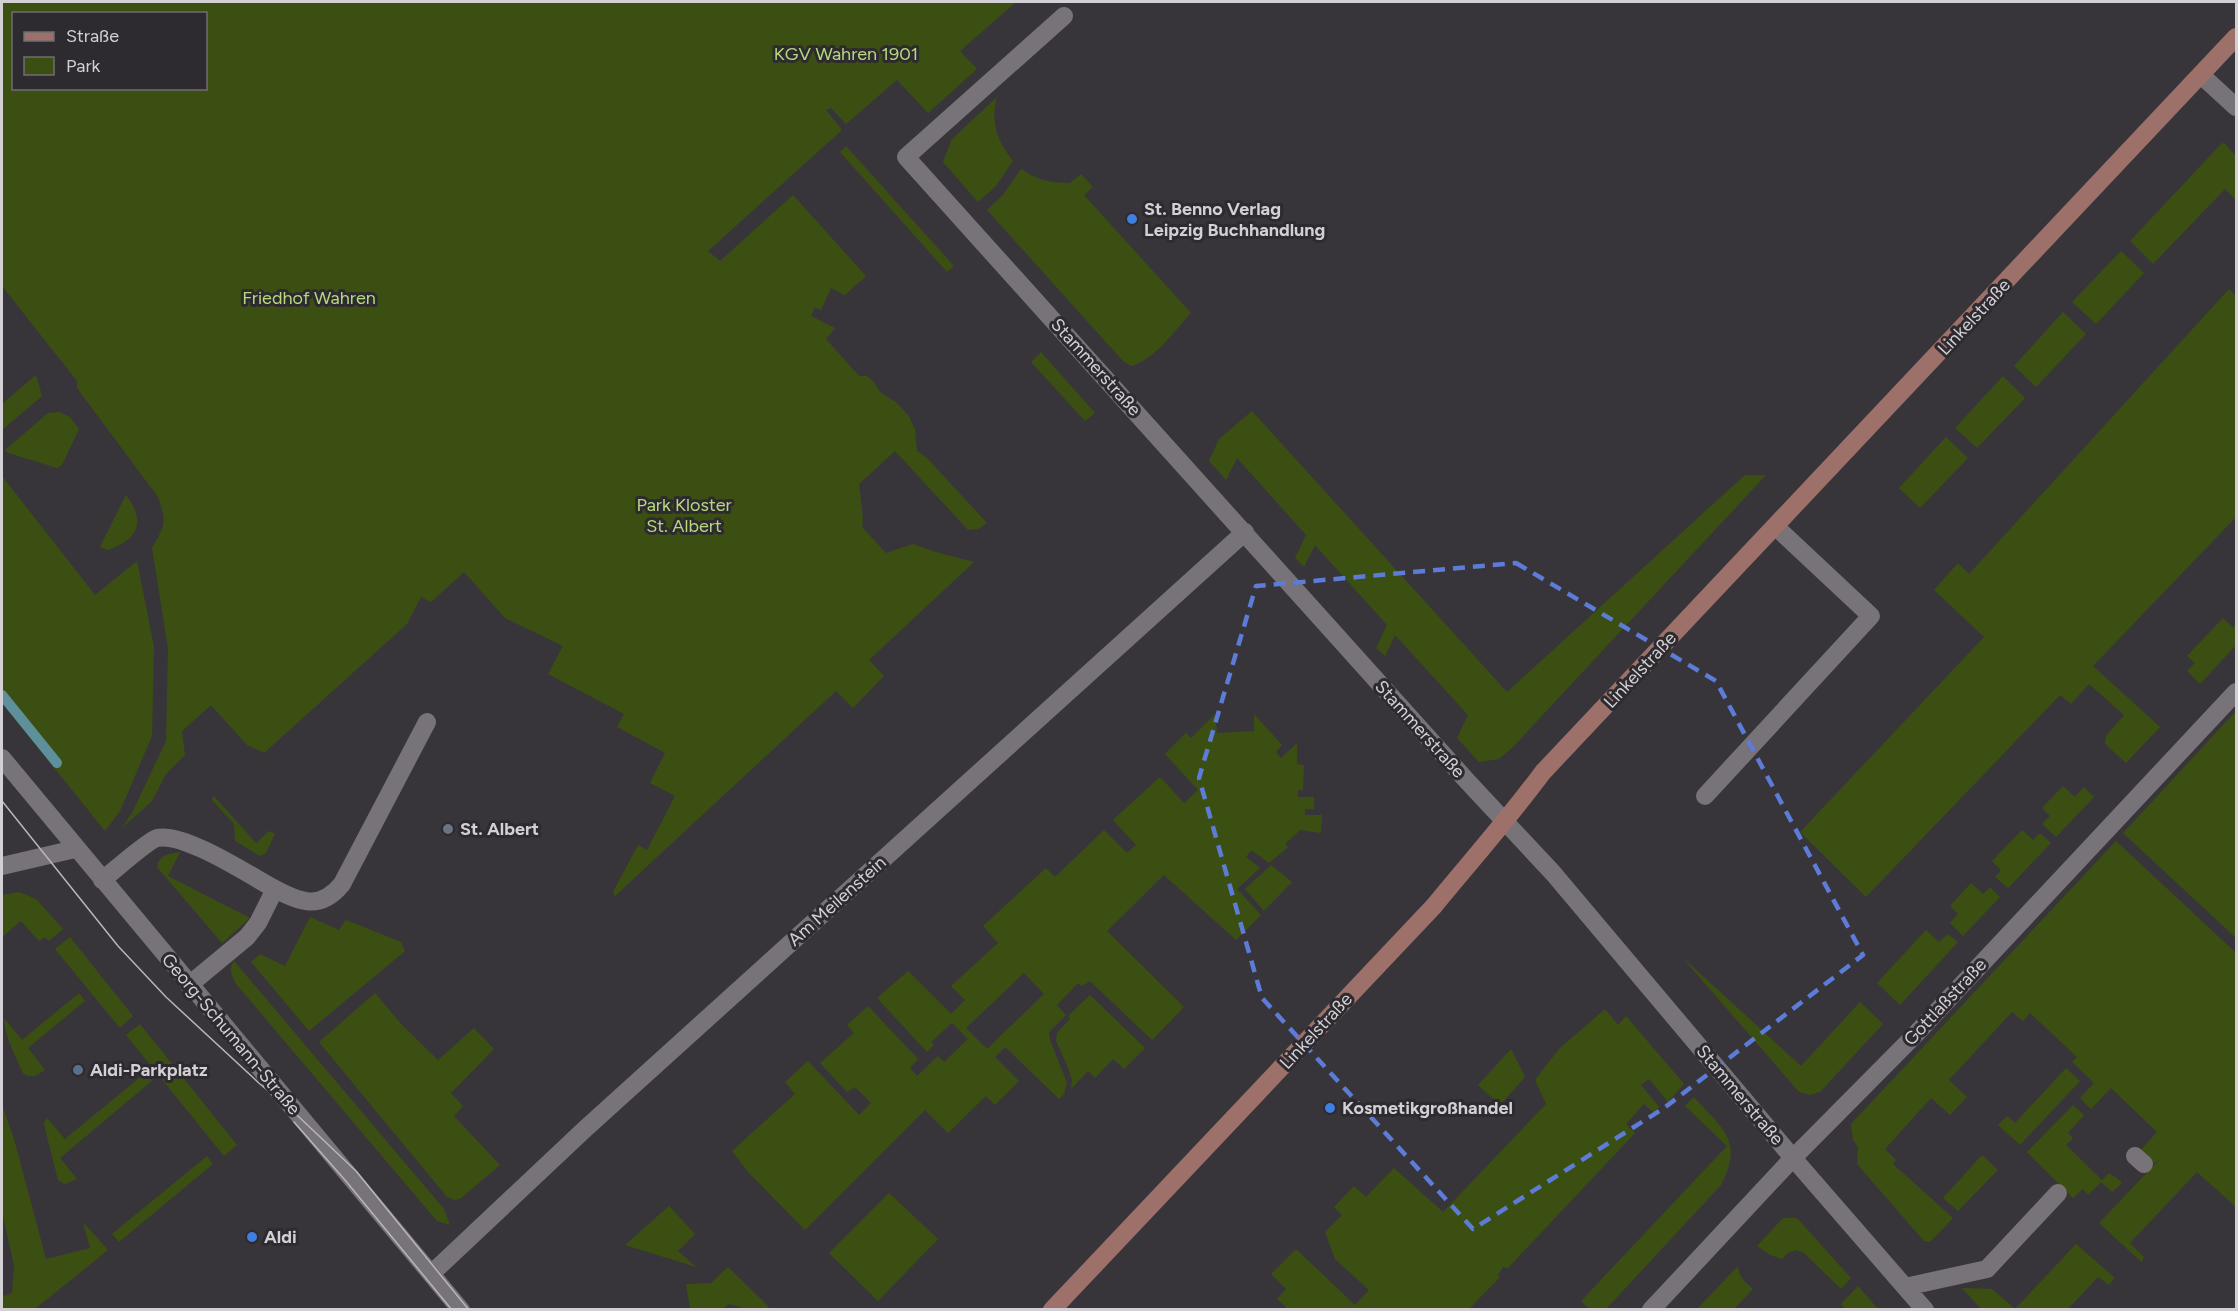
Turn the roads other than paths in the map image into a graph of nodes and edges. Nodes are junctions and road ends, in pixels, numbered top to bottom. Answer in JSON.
{"nodes":[{"id":1,"x":1064,"y":16,"type":"dead end"},
{"id":2,"x":2236,"y":37,"type":"edge"},
{"id":3,"x":2201,"y":75,"type":"junction"},
{"id":4,"x":2236,"y":107,"type":"edge"},
{"id":5,"x":1776,"y":527,"type":"junction"},
{"id":6,"x":1245,"y":532,"type":"junction"},
{"id":7,"x":2236,"y":692,"type":"edge"},
{"id":8,"x":427,"y":722,"type":"dead end"},
{"id":9,"x":2,"y":758,"type":"edge"},
{"id":10,"x":1704,"y":795,"type":"dead end"},
{"id":11,"x":1507,"y":821,"type":"junction"},
{"id":12,"x":75,"y":849,"type":"junction"},
{"id":13,"x":2,"y":866,"type":"edge"},
{"id":14,"x":102,"y":880,"type":"junction"},
{"id":15,"x":275,"y":889,"type":"junction"},
{"id":16,"x":189,"y":985,"type":"junction"},
{"id":17,"x":1793,"y":1158,"type":"junction"},
{"id":18,"x":2058,"y":1193,"type":"dead end"},
{"id":19,"x":431,"y":1274,"type":"junction"},
{"id":20,"x":1905,"y":1287,"type":"junction"},
{"id":21,"x":461,"y":1310,"type":"edge"},
{"id":22,"x":1052,"y":1310,"type":"edge"},
{"id":23,"x":1651,"y":1310,"type":"edge"},
{"id":24,"x":1925,"y":1310,"type":"edge"}],
"edges":[{"from":1,"to":6,"type":"street","name":"Stammerstraße"},
{"from":2,"to":3,"type":"main road","name":"Linkelstraße"},
{"from":3,"to":4,"type":"street"},
{"from":3,"to":5,"type":"main road","name":"Linkelstraße"},
{"from":5,"to":10,"type":"street"},
{"from":5,"to":11,"type":"main road","name":"Linkelstraße"},
{"from":6,"to":11,"type":"street","name":"Stammerstraße"},
{"from":6,"to":19,"type":"street","name":"Am Meilenstein"},
{"from":7,"to":17,"type":"street","name":"Gottlaßstraße"},
{"from":8,"to":15,"type":"street"},
{"from":9,"to":12,"type":"street","name":"Georg-Schumann-Straße"},
{"from":11,"to":17,"type":"street","name":"Stammerstraße"},
{"from":11,"to":22,"type":"main road","name":"Linkelstraße"},
{"from":12,"to":13,"type":"street"},
{"from":12,"to":14,"type":"street","name":"Georg-Schumann-Straße"},
{"from":14,"to":15,"type":"street"},
{"from":14,"to":16,"type":"street","name":"Georg-Schumann-Straße"},
{"from":15,"to":16,"type":"street"},
{"from":16,"to":19,"type":"street","name":"Georg-Schumann-Straße"},
{"from":17,"to":20,"type":"street","name":"Stammerstraße"},
{"from":17,"to":23,"type":"street","name":"Gottlaßstraße"},
{"from":18,"to":20,"type":"street"},
{"from":19,"to":21,"type":"street","name":"Georg-Schumann-Straße"},
{"from":20,"to":24,"type":"street","name":"Stammerstraße"}]}
